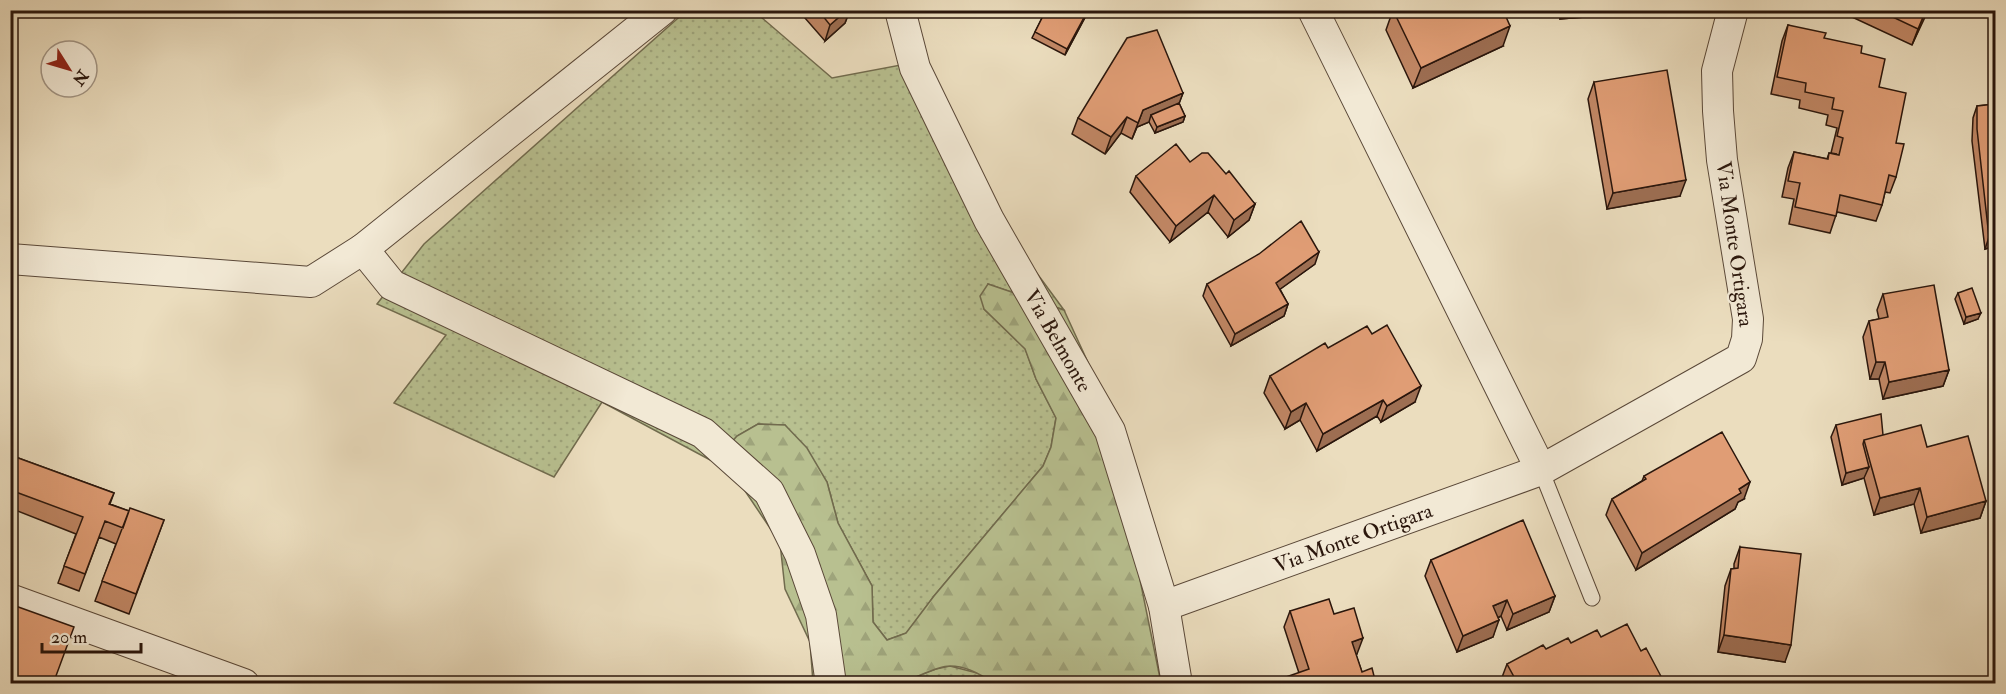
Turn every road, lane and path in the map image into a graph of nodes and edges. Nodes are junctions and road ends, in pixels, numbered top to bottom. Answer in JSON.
{"nodes":[{"id":1,"x":662,"y":10,"type":"edge"},
{"id":2,"x":900,"y":10,"type":"edge"},
{"id":3,"x":1313,"y":10,"type":"edge"},
{"id":4,"x":1733,"y":10,"type":"edge"},
{"id":5,"x":363,"y":249,"type":"junction"},
{"id":6,"x":10,"y":259,"type":"edge"},
{"id":7,"x":1541,"y":470,"type":"junction"},
{"id":8,"x":1592,"y":598,"type":"dead end"},
{"id":9,"x":10,"y":599,"type":"edge"},
{"id":10,"x":1164,"y":606,"type":"junction"},
{"id":11,"x":244,"y":684,"type":"edge"},
{"id":12,"x":831,"y":684,"type":"edge"},
{"id":13,"x":1177,"y":684,"type":"edge"}],
"edges":[{"from":1,"to":5,"type":"street"},
{"from":2,"to":10,"type":"street","name":"Via Belmonte"},
{"from":3,"to":7,"type":"street"},
{"from":4,"to":7,"type":"street","name":"Via Monte Ortigara"},
{"from":5,"to":6,"type":"street"},
{"from":5,"to":12,"type":"street"},
{"from":7,"to":8,"type":"lane"},
{"from":7,"to":10,"type":"street","name":"Via Monte Ortigara"},
{"from":9,"to":11,"type":"street"},
{"from":10,"to":13,"type":"street","name":"Via Belmonte"}]}
